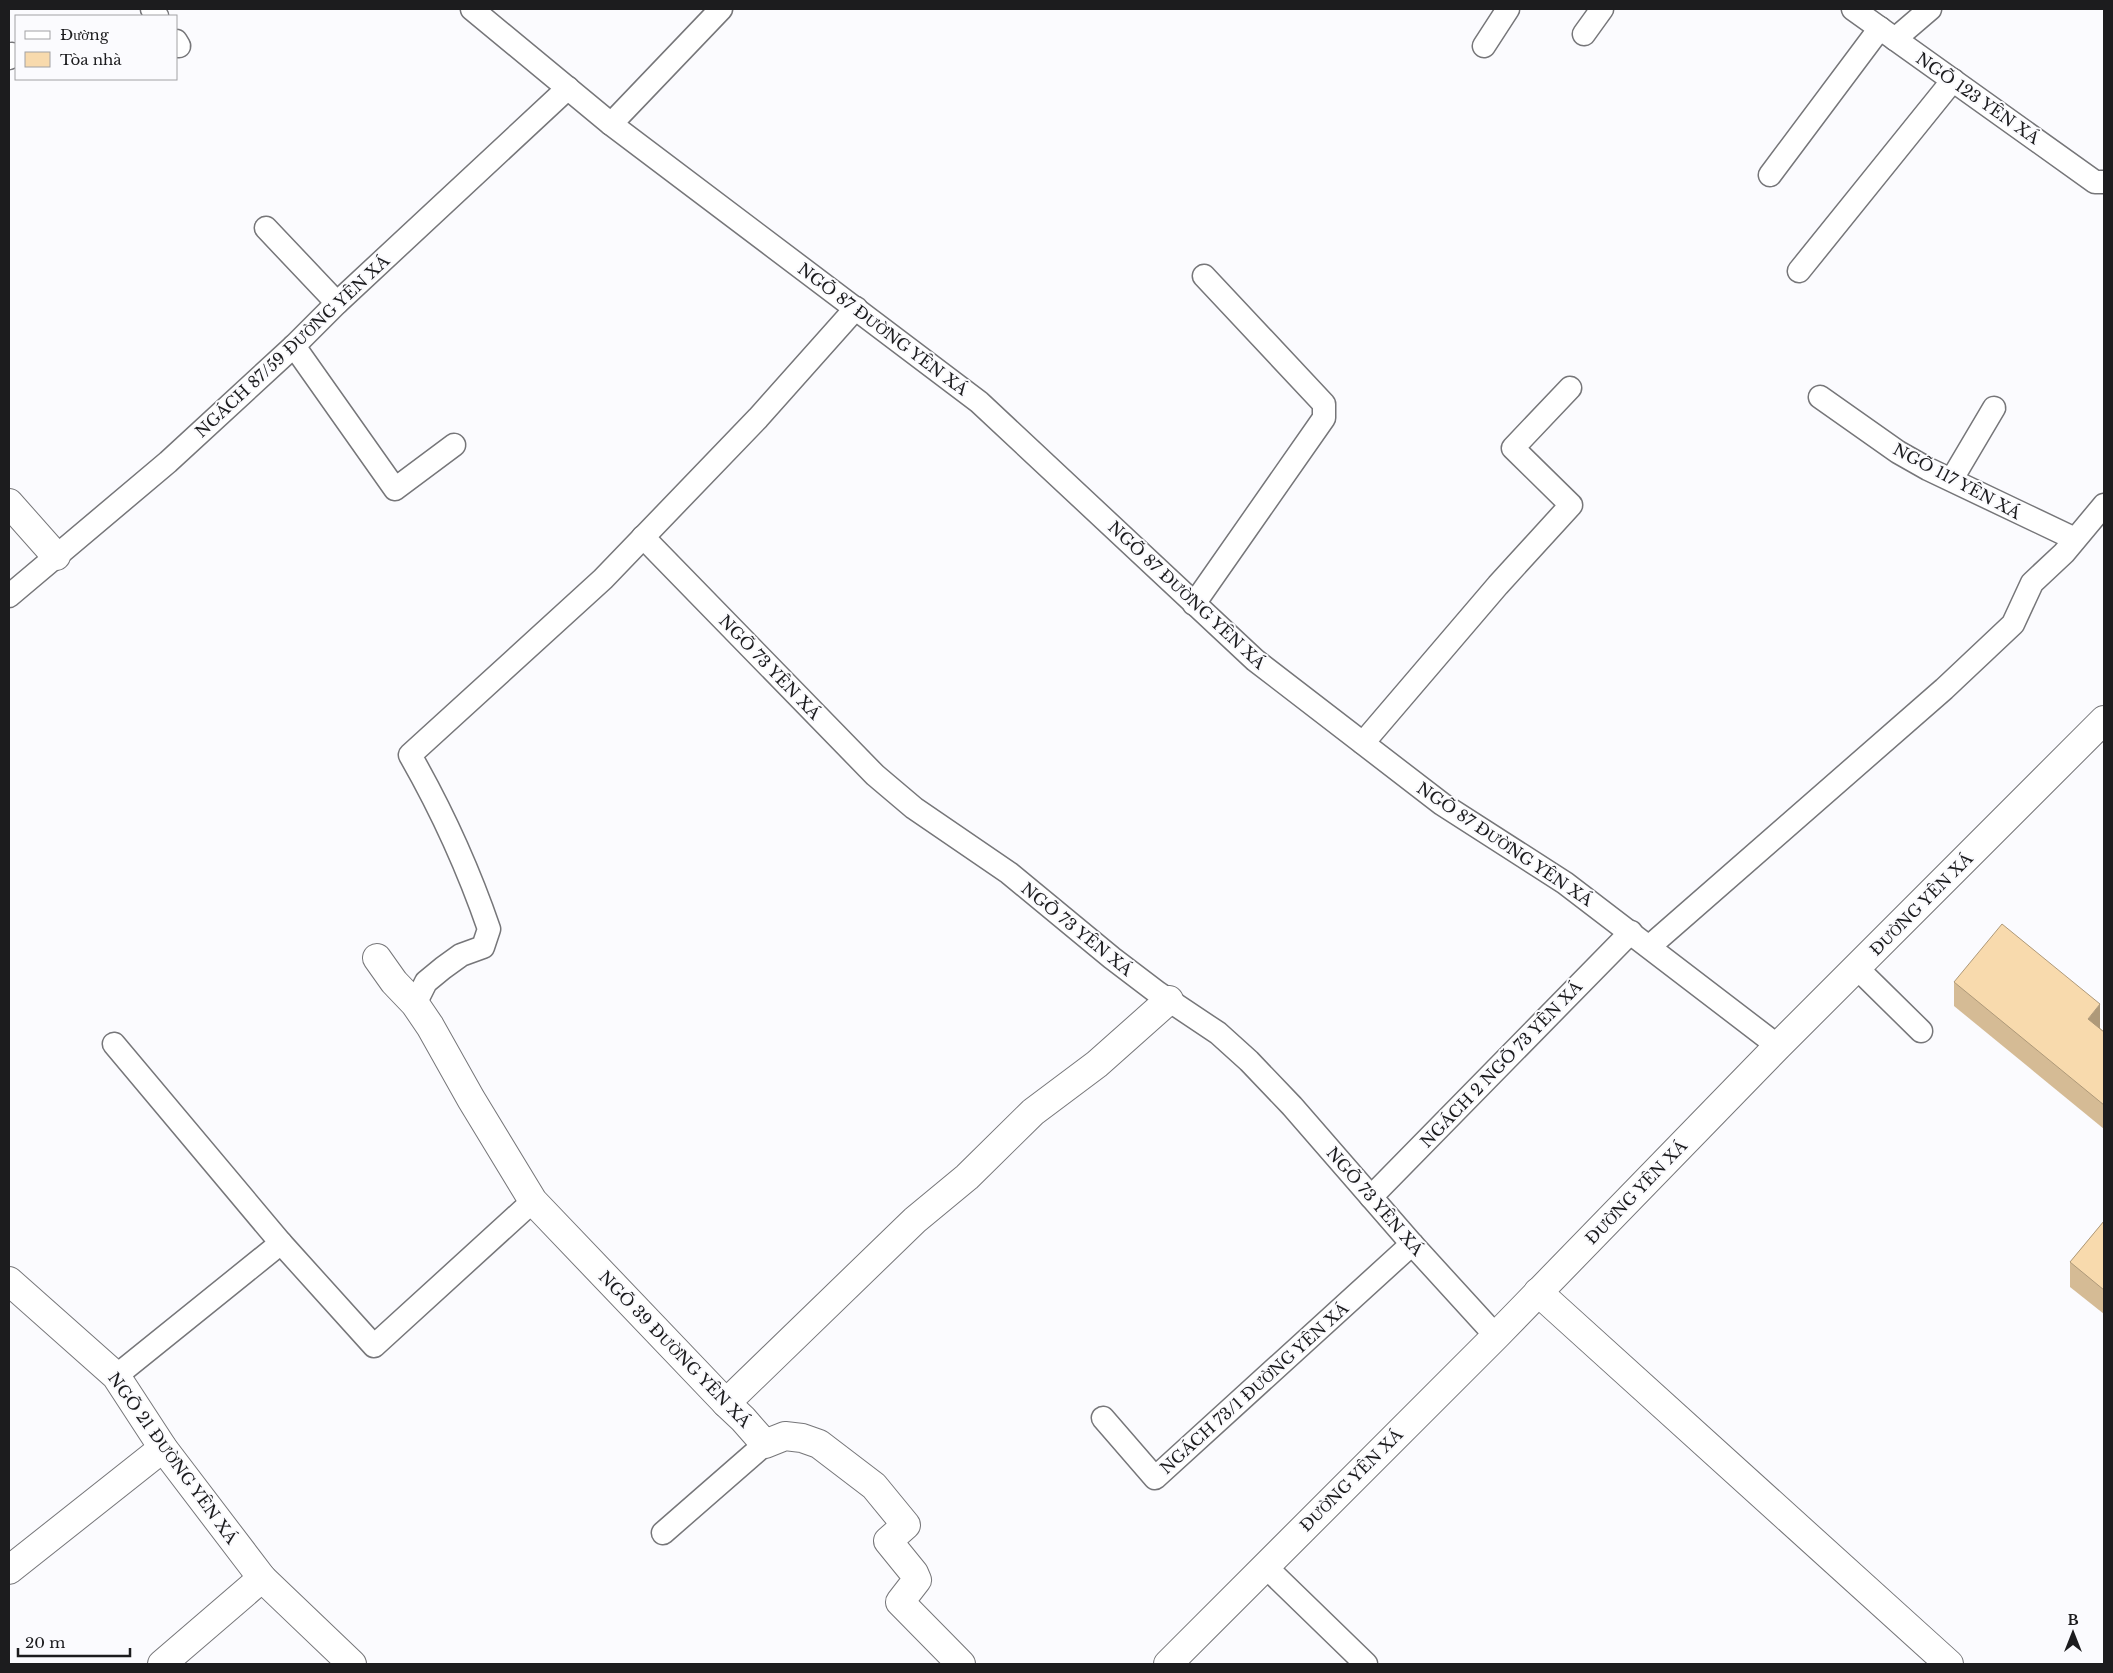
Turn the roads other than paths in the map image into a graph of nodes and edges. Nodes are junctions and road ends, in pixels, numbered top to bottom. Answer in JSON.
{"nodes":[{"id":1,"x":472,"y":9,"type":"edge"},
{"id":2,"x":721,"y":9,"type":"edge"},
{"id":3,"x":1508,"y":9,"type":"edge"},
{"id":4,"x":1602,"y":9,"type":"edge"},
{"id":5,"x":1853,"y":9,"type":"edge"},
{"id":6,"x":1930,"y":9,"type":"edge"},
{"id":7,"x":1888,"y":33,"type":"junction"},
{"id":8,"x":1584,"y":34,"type":"dead end"},
{"id":9,"x":1484,"y":46,"type":"dead end"},
{"id":10,"x":1953,"y":80,"type":"junction"},
{"id":11,"x":568,"y":88,"type":"junction"},
{"id":12,"x":611,"y":124,"type":"junction"},
{"id":13,"x":1770,"y":175,"type":"dead end"},
{"id":14,"x":2104,"y":182,"type":"edge"},
{"id":15,"x":266,"y":228,"type":"dead end"},
{"id":16,"x":1799,"y":271,"type":"dead end"},
{"id":17,"x":1204,"y":276,"type":"dead end"},
{"id":18,"x":337,"y":304,"type":"junction"},
{"id":19,"x":856,"y":308,"type":"junction"},
{"id":20,"x":294,"y":346,"type":"junction"},
{"id":21,"x":1570,"y":388,"type":"dead end"},
{"id":22,"x":1820,"y":397,"type":"dead end"},
{"id":23,"x":1994,"y":408,"type":"dead end"},
{"id":24,"x":454,"y":445,"type":"dead end"},
{"id":25,"x":1952,"y":479,"type":"junction"},
{"id":26,"x":9,"y":503,"type":"edge"},
{"id":27,"x":2104,"y":505,"type":"edge"},
{"id":28,"x":643,"y":537,"type":"junction"},
{"id":29,"x":2075,"y":539,"type":"junction"},
{"id":30,"x":56,"y":556,"type":"junction"},
{"id":31,"x":9,"y":596,"type":"edge"},
{"id":32,"x":1194,"y":604,"type":"junction"},
{"id":33,"x":2104,"y":720,"type":"edge"},
{"id":34,"x":1363,"y":744,"type":"junction"},
{"id":35,"x":1630,"y":932,"type":"junction"},
{"id":36,"x":1650,"y":946,"type":"junction"},
{"id":37,"x":377,"y":958,"type":"dead end"},
{"id":38,"x":1857,"y":968,"type":"junction"},
{"id":39,"x":1169,"y":1000,"type":"junction"},
{"id":40,"x":415,"y":1004,"type":"junction"},
{"id":41,"x":1921,"y":1031,"type":"dead end"},
{"id":42,"x":114,"y":1044,"type":"dead end"},
{"id":43,"x":1778,"y":1046,"type":"junction"},
{"id":44,"x":1371,"y":1196,"type":"junction"},
{"id":45,"x":533,"y":1202,"type":"junction"},
{"id":46,"x":281,"y":1242,"type":"junction"},
{"id":47,"x":1412,"y":1244,"type":"junction"},
{"id":48,"x":9,"y":1281,"type":"edge"},
{"id":49,"x":1538,"y":1292,"type":"junction"},
{"id":50,"x":1496,"y":1336,"type":"junction"},
{"id":51,"x":116,"y":1376,"type":"junction"},
{"id":52,"x":726,"y":1404,"type":"junction"},
{"id":53,"x":1103,"y":1418,"type":"dead end"},
{"id":54,"x":765,"y":1444,"type":"junction"},
{"id":55,"x":163,"y":1448,"type":"junction"},
{"id":56,"x":663,"y":1533,"type":"dead end"},
{"id":57,"x":1265,"y":1566,"type":"junction"},
{"id":58,"x":9,"y":1570,"type":"edge"},
{"id":59,"x":262,"y":1578,"type":"junction"},
{"id":60,"x":162,"y":1664,"type":"edge"},
{"id":61,"x":352,"y":1664,"type":"edge"},
{"id":62,"x":961,"y":1664,"type":"edge"},
{"id":63,"x":1168,"y":1664,"type":"edge"},
{"id":64,"x":1366,"y":1664,"type":"edge"},
{"id":65,"x":1949,"y":1664,"type":"edge"}],
"edges":[{"from":1,"to":11,"type":"lane","name":"NGÕ 87 ĐƯỜNG YÊN XÁ"},
{"from":2,"to":12,"type":"lane"},
{"from":3,"to":9,"type":"lane"},
{"from":4,"to":8,"type":"lane"},
{"from":5,"to":7,"type":"lane","name":"NGÕ 123 YÊN XÁ"},
{"from":6,"to":7,"type":"lane"},
{"from":7,"to":10,"type":"lane","name":"NGÕ 123 YÊN XÁ"},
{"from":7,"to":13,"type":"lane"},
{"from":10,"to":14,"type":"lane","name":"NGÕ 123 YÊN XÁ"},
{"from":10,"to":16,"type":"lane"},
{"from":11,"to":12,"type":"lane","name":"NGÕ 87 ĐƯỜNG YÊN XÁ"},
{"from":11,"to":18,"type":"lane","name":"NGÁCH 87/59 ĐƯỜNG YÊN XÁ"},
{"from":12,"to":19,"type":"lane","name":"NGÕ 87 ĐƯỜNG YÊN XÁ"},
{"from":15,"to":18,"type":"lane"},
{"from":17,"to":32,"type":"lane"},
{"from":18,"to":20,"type":"lane","name":"NGÁCH 87/59 ĐƯỜNG YÊN XÁ"},
{"from":19,"to":28,"type":"lane"},
{"from":19,"to":32,"type":"lane","name":"NGÕ 87 ĐƯỜNG YÊN XÁ"},
{"from":20,"to":24,"type":"lane"},
{"from":20,"to":30,"type":"lane","name":"NGÁCH 87/59 ĐƯỜNG YÊN XÁ"},
{"from":21,"to":34,"type":"lane"},
{"from":22,"to":25,"type":"lane","name":"NGÕ 117 YÊN XÁ"},
{"from":23,"to":25,"type":"lane"},
{"from":25,"to":29,"type":"lane","name":"NGÕ 117 YÊN XÁ"},
{"from":26,"to":30,"type":"street"},
{"from":27,"to":29,"type":"lane"},
{"from":28,"to":39,"type":"lane","name":"NGÕ 73 YÊN XÁ"},
{"from":28,"to":40,"type":"lane"},
{"from":29,"to":36,"type":"lane"},
{"from":30,"to":31,"type":"lane","name":"NGÁCH 87/59 ĐƯỜNG YÊN XÁ"},
{"from":32,"to":34,"type":"lane","name":"NGÕ 87 ĐƯỜNG YÊN XÁ"},
{"from":33,"to":38,"type":"street","name":"ĐƯỜNG YÊN XÁ"},
{"from":34,"to":35,"type":"lane","name":"NGÕ 87 ĐƯỜNG YÊN XÁ"},
{"from":35,"to":36,"type":"lane","name":"NGÕ 87 ĐƯỜNG YÊN XÁ"},
{"from":35,"to":44,"type":"lane","name":"NGÁCH 2 NGÕ 73 YÊN XÁ"},
{"from":36,"to":43,"type":"lane","name":"NGÕ 87 ĐƯỜNG YÊN XÁ"},
{"from":37,"to":40,"type":"street","name":"NGÕ 39 ĐƯỜNG YÊN XÁ"},
{"from":38,"to":41,"type":"lane"},
{"from":38,"to":43,"type":"street","name":"ĐƯỜNG YÊN XÁ"},
{"from":39,"to":44,"type":"lane","name":"NGÕ 73 YÊN XÁ"},
{"from":39,"to":52,"type":"street"},
{"from":40,"to":45,"type":"street","name":"NGÕ 39 ĐƯỜNG YÊN XÁ"},
{"from":42,"to":46,"type":"lane"},
{"from":43,"to":49,"type":"street","name":"ĐƯỜNG YÊN XÁ"},
{"from":44,"to":47,"type":"lane","name":"NGÕ 73 YÊN XÁ"},
{"from":45,"to":46,"type":"lane"},
{"from":45,"to":52,"type":"street","name":"NGÕ 39 ĐƯỜNG YÊN XÁ"},
{"from":46,"to":51,"type":"lane"},
{"from":47,"to":50,"type":"lane","name":"NGÕ 73 YÊN XÁ"},
{"from":47,"to":53,"type":"lane","name":"NGÁCH 73/1 ĐƯỜNG YÊN XÁ"},
{"from":48,"to":51,"type":"street","name":"NGÕ 21 ĐƯỜNG YÊN XÁ"},
{"from":49,"to":50,"type":"street","name":"ĐƯỜNG YÊN XÁ"},
{"from":49,"to":65,"type":"street"},
{"from":50,"to":57,"type":"street","name":"ĐƯỜNG YÊN XÁ"},
{"from":51,"to":55,"type":"street","name":"NGÕ 21 ĐƯỜNG YÊN XÁ"},
{"from":52,"to":54,"type":"street","name":"NGÕ 39 ĐƯỜNG YÊN XÁ"},
{"from":54,"to":56,"type":"lane"},
{"from":54,"to":62,"type":"street"},
{"from":55,"to":58,"type":"street"},
{"from":55,"to":59,"type":"street","name":"NGÕ 21 ĐƯỜNG YÊN XÁ"},
{"from":57,"to":63,"type":"street","name":"ĐƯỜNG YÊN XÁ"},
{"from":57,"to":64,"type":"lane"},
{"from":59,"to":60,"type":"street"},
{"from":59,"to":61,"type":"street","name":"NGÕ 21 ĐƯỜNG YÊN XÁ"}]}
